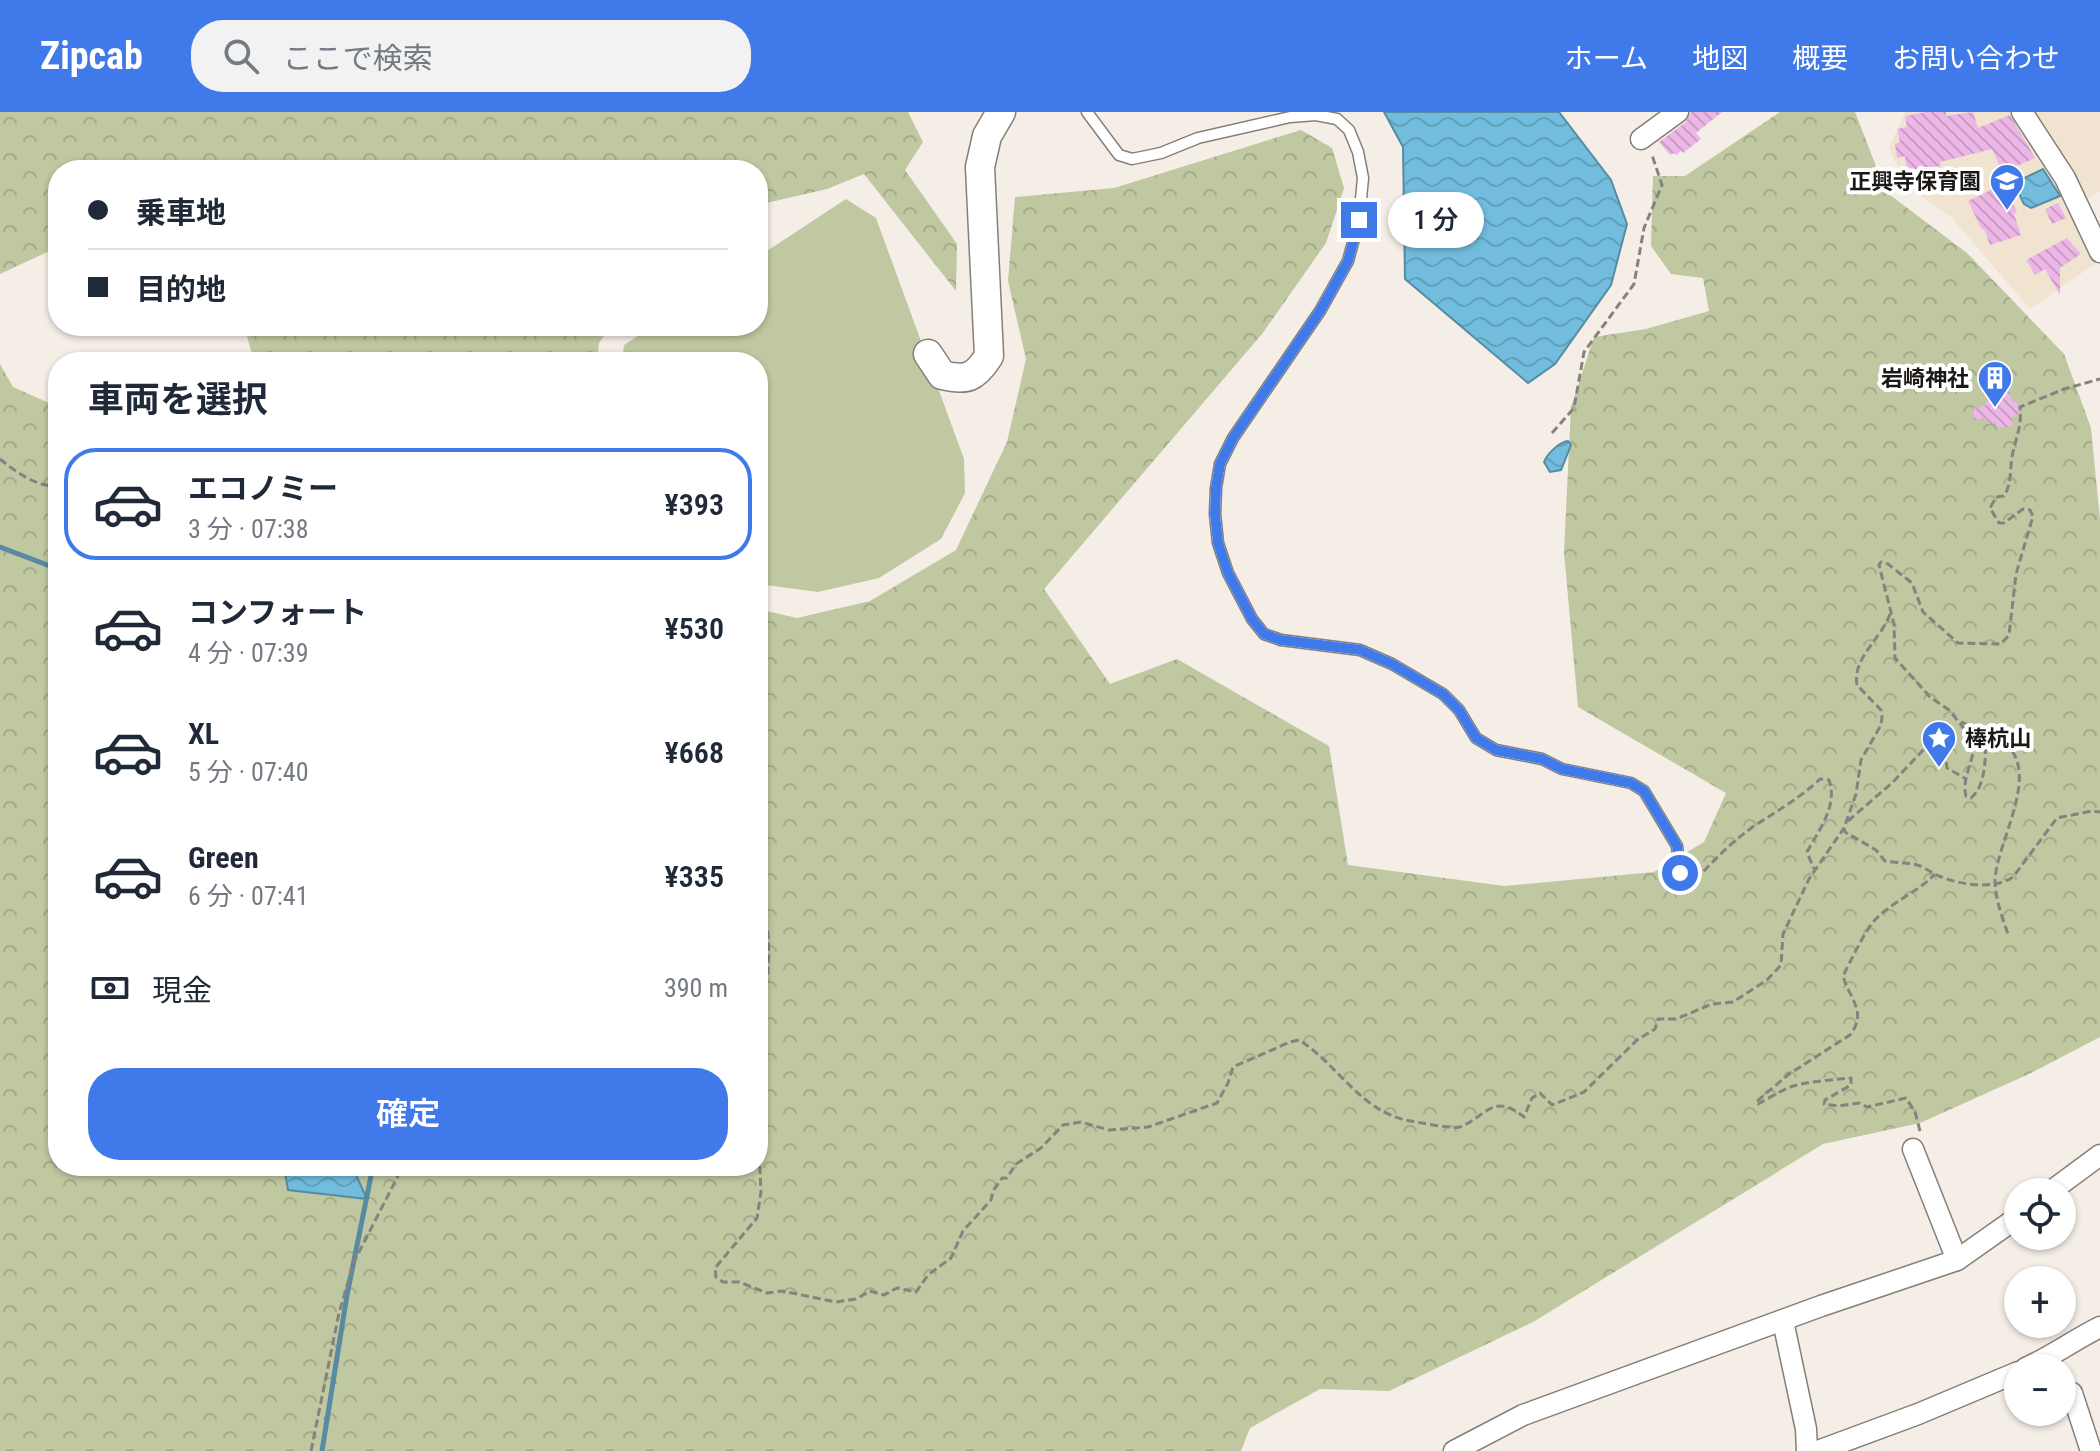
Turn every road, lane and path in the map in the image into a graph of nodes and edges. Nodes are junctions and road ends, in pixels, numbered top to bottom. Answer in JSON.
{"nodes":[{"id":1,"x":1001,"y":112,"type":"edge"},
{"id":2,"x":1087,"y":112,"type":"edge"},
{"id":3,"x":1678,"y":112,"type":"edge"},
{"id":4,"x":2022,"y":112,"type":"edge"},
{"id":5,"x":1641,"y":139,"type":"joint"},
{"id":6,"x":2100,"y":252,"type":"edge"},
{"id":7,"x":928,"y":354,"type":"dead end"},
{"id":8,"x":2100,"y":379,"type":"edge"},
{"id":9,"x":1552,"y":433,"type":"dead end"},
{"id":10,"x":0,"y":459,"type":"edge"},
{"id":11,"x":48,"y":486,"type":"edge"},
{"id":12,"x":1891,"y":611,"type":"junction"},
{"id":13,"x":1959,"y":721,"type":"junction"},
{"id":14,"x":1987,"y":734,"type":"junction"},
{"id":15,"x":1966,"y":779,"type":"junction"},
{"id":16,"x":2100,"y":812,"type":"edge"},
{"id":17,"x":1845,"y":826,"type":"junction"},
{"id":18,"x":1815,"y":871,"type":"junction"},
{"id":19,"x":1680,"y":873,"type":"joint"},
{"id":20,"x":1935,"y":874,"type":"junction"},
{"id":21,"x":1995,"y":883,"type":"junction"},
{"id":22,"x":2008,"y":934,"type":"dead end"},
{"id":23,"x":768,"y":955,"type":"edge"},
{"id":24,"x":768,"y":976,"type":"edge"},
{"id":25,"x":1917,"y":1142,"type":"joint"},
{"id":26,"x":2100,"y":1155,"type":"edge"},
{"id":27,"x":398,"y":1176,"type":"edge"},
{"id":28,"x":760,"y":1176,"type":"edge"},
{"id":29,"x":2069,"y":1178,"type":"edge"},
{"id":30,"x":2004,"y":1227,"type":"edge"},
{"id":31,"x":1957,"y":1260,"type":"junction"},
{"id":32,"x":1783,"y":1321,"type":"junction"},
{"id":33,"x":2100,"y":1327,"type":"edge"},
{"id":34,"x":2054,"y":1354,"type":"edge"},
{"id":35,"x":2004,"y":1378,"type":"edge"},
{"id":36,"x":2076,"y":1405,"type":"edge"},
{"id":37,"x":311,"y":1451,"type":"edge"},
{"id":38,"x":1454,"y":1451,"type":"edge"},
{"id":39,"x":1807,"y":1451,"type":"edge"},
{"id":40,"x":1818,"y":1451,"type":"edge"},
{"id":41,"x":2091,"y":1451,"type":"edge"}],
"edges":[{"from":1,"to":7,"type":"street"},
{"from":2,"to":19,"type":"lane"},
{"from":3,"to":5,"type":"street"},
{"from":4,"to":6,"type":"street"},
{"from":5,"to":9,"type":"path"},
{"from":8,"to":12,"type":"path"},
{"from":10,"to":11,"type":"path"},
{"from":12,"to":13,"type":"path"},
{"from":12,"to":17,"type":"path"},
{"from":13,"to":14,"type":"path"},
{"from":13,"to":15,"type":"path"},
{"from":14,"to":15,"type":"path"},
{"from":14,"to":21,"type":"path"},
{"from":15,"to":17,"type":"path"},
{"from":16,"to":21,"type":"path"},
{"from":17,"to":18,"type":"path"},
{"from":17,"to":20,"type":"path"},
{"from":18,"to":19,"type":"path"},
{"from":18,"to":28,"type":"path"},
{"from":20,"to":21,"type":"path"},
{"from":20,"to":25,"type":"path"},
{"from":21,"to":22,"type":"path"},
{"from":23,"to":24,"type":"path"},
{"from":25,"to":31,"type":"street"},
{"from":26,"to":29,"type":"street"},
{"from":27,"to":37,"type":"path"},
{"from":30,"to":31,"type":"street"},
{"from":31,"to":32,"type":"street"},
{"from":32,"to":38,"type":"street"},
{"from":32,"to":39,"type":"street"},
{"from":33,"to":34,"type":"street"},
{"from":35,"to":40,"type":"street"},
{"from":36,"to":41,"type":"street"}]}
